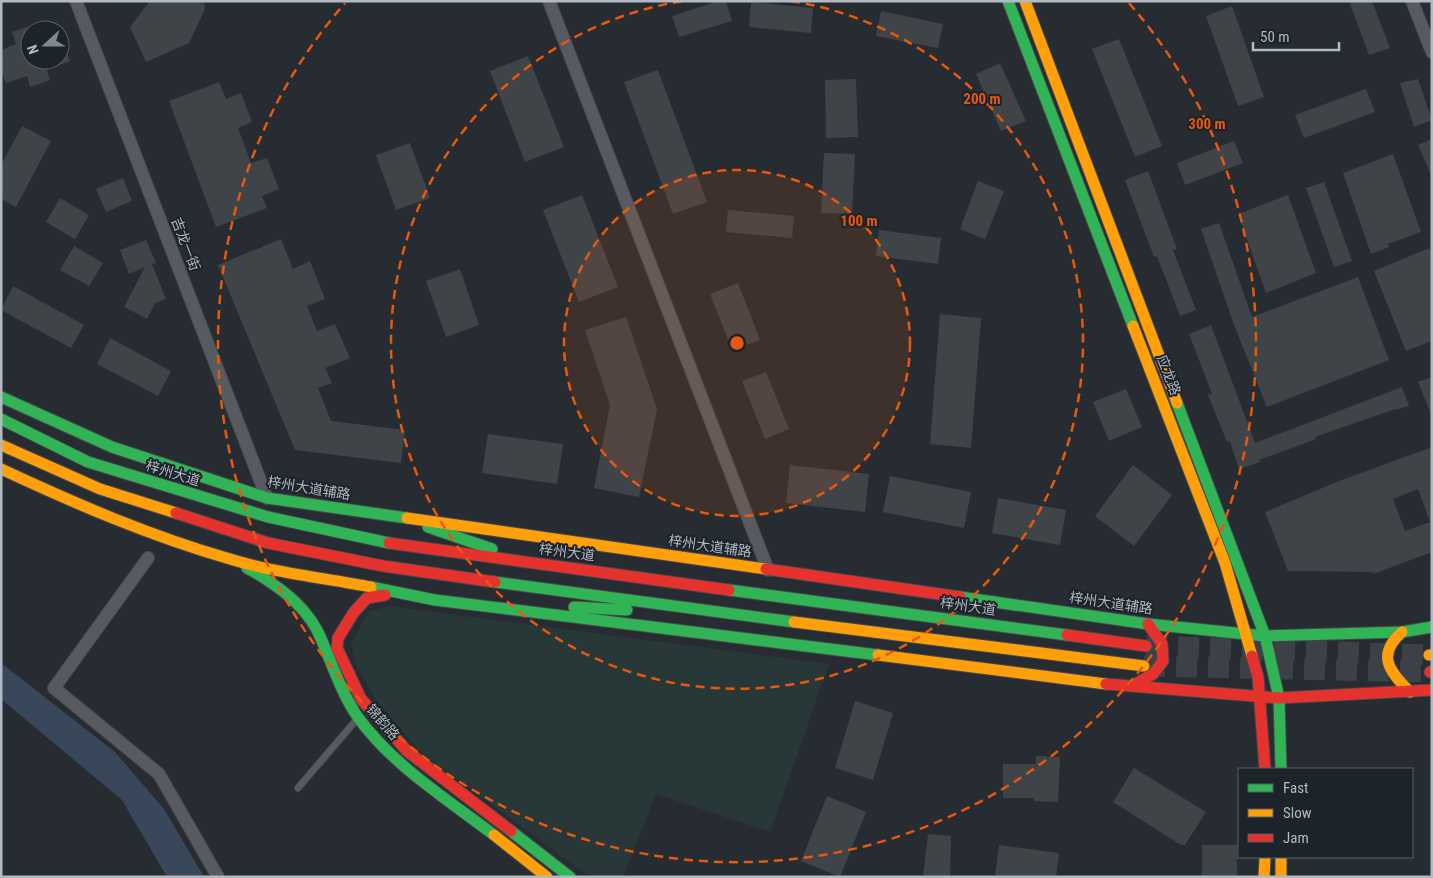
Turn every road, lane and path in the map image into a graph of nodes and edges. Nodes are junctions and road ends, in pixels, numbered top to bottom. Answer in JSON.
{"nodes":[{"id":1,"x":76,"y":1,"type":"edge"},
{"id":2,"x":550,"y":1,"type":"edge"},
{"id":3,"x":1008,"y":1,"type":"edge"},
{"id":4,"x":1025,"y":1,"type":"edge"},
{"id":5,"x":1412,"y":1,"type":"edge"},
{"id":6,"x":1432,"y":52,"type":"edge"},
{"id":7,"x":1,"y":397,"type":"edge"},
{"id":8,"x":1,"y":418,"type":"edge"},
{"id":9,"x":1,"y":445,"type":"edge"},
{"id":10,"x":122,"y":450,"type":"junction"},
{"id":11,"x":1,"y":469,"type":"edge"},
{"id":12,"x":267,"y":498,"type":"junction"},
{"id":13,"x":399,"y":517,"type":"junction"},
{"id":14,"x":148,"y":558,"type":"dead end"},
{"id":15,"x":232,"y":560,"type":"junction"},
{"id":16,"x":554,"y":565,"type":"junction"},
{"id":17,"x":768,"y":570,"type":"junction"},
{"id":18,"x":397,"y":593,"type":"junction"},
{"id":19,"x":452,"y":602,"type":"junction"},
{"id":20,"x":737,"y":615,"type":"junction"},
{"id":21,"x":1148,"y":624,"type":"junction"},
{"id":22,"x":1432,"y":627,"type":"edge"},
{"id":23,"x":1402,"y":632,"type":"junction"},
{"id":24,"x":1247,"y":633,"type":"junction"},
{"id":25,"x":1265,"y":636,"type":"junction"},
{"id":26,"x":1146,"y":646,"type":"tunnel mouth"},
{"id":27,"x":1144,"y":666,"type":"tunnel mouth"},
{"id":28,"x":1132,"y":686,"type":"junction"},
{"id":29,"x":1432,"y":690,"type":"edge"},
{"id":30,"x":1410,"y":692,"type":"junction"},
{"id":31,"x":1260,"y":696,"type":"junction"},
{"id":32,"x":1279,"y":698,"type":"junction"},
{"id":33,"x":358,"y":717,"type":"junction"},
{"id":34,"x":1265,"y":768,"type":"edge"},
{"id":35,"x":1281,"y":768,"type":"edge"},
{"id":36,"x":298,"y":788,"type":"dead end"},
{"id":37,"x":1265,"y":858,"type":"edge"},
{"id":38,"x":1281,"y":858,"type":"edge"},
{"id":39,"x":218,"y":877,"type":"edge"},
{"id":40,"x":547,"y":877,"type":"edge"},
{"id":41,"x":570,"y":877,"type":"edge"},
{"id":42,"x":1264,"y":877,"type":"edge"},
{"id":43,"x":1281,"y":877,"type":"edge"}],
"edges":[{"from":1,"to":12,"type":"street","name":"吉龙一街"},
{"from":2,"to":17,"type":"street"},
{"from":3,"to":24,"type":"main road","name":"应龙路"},
{"from":4,"to":25,"type":"main road","name":"应龙路"},
{"from":5,"to":6,"type":"street"},
{"from":7,"to":10,"type":"main road","name":"梓州大道辅路"},
{"from":8,"to":10,"type":"main road"},
{"from":8,"to":16,"type":"main road","name":"梓州大道"},
{"from":9,"to":20,"type":"main road"},
{"from":10,"to":12,"type":"main road","name":"梓州大道辅路"},
{"from":11,"to":15,"type":"main road"},
{"from":12,"to":13,"type":"main road","name":"梓州大道辅路"},
{"from":13,"to":16,"type":"main road"},
{"from":13,"to":17,"type":"main road","name":"梓州大道辅路"},
{"from":14,"to":39,"type":"street"},
{"from":15,"to":18,"type":"main road"},
{"from":15,"to":33,"type":"main road","name":"锦韵路"},
{"from":16,"to":26,"type":"main road","name":"梓州大道"},
{"from":17,"to":21,"type":"main road","name":"梓州大道辅路"},
{"from":18,"to":19,"type":"main road"},
{"from":18,"to":41,"type":"main road","name":"锦韵路"},
{"from":19,"to":20,"type":"main road"},
{"from":19,"to":28,"type":"main road"},
{"from":20,"to":27,"type":"main road"},
{"from":21,"to":24,"type":"main road","name":"梓州大道辅路"},
{"from":21,"to":28,"type":"main road"},
{"from":22,"to":23,"type":"main road","name":"梓州大道辅路"},
{"from":23,"to":25,"type":"main road","name":"梓州大道辅路"},
{"from":23,"to":30,"type":"main road"},
{"from":24,"to":25,"type":"main road","name":"梓州大道辅路"},
{"from":24,"to":31,"type":"main road","name":"应龙路"},
{"from":25,"to":32,"type":"main road","name":"应龙路"},
{"from":28,"to":31,"type":"main road"},
{"from":29,"to":30,"type":"main road"},
{"from":30,"to":32,"type":"main road"},
{"from":31,"to":32,"type":"main road"},
{"from":31,"to":34,"type":"main road","name":"应龙路"},
{"from":32,"to":35,"type":"main road","name":"应龙路"},
{"from":33,"to":36,"type":"lane"},
{"from":33,"to":40,"type":"main road","name":"锦韵路"},
{"from":37,"to":42,"type":"main road"},
{"from":38,"to":43,"type":"main road"}]}
